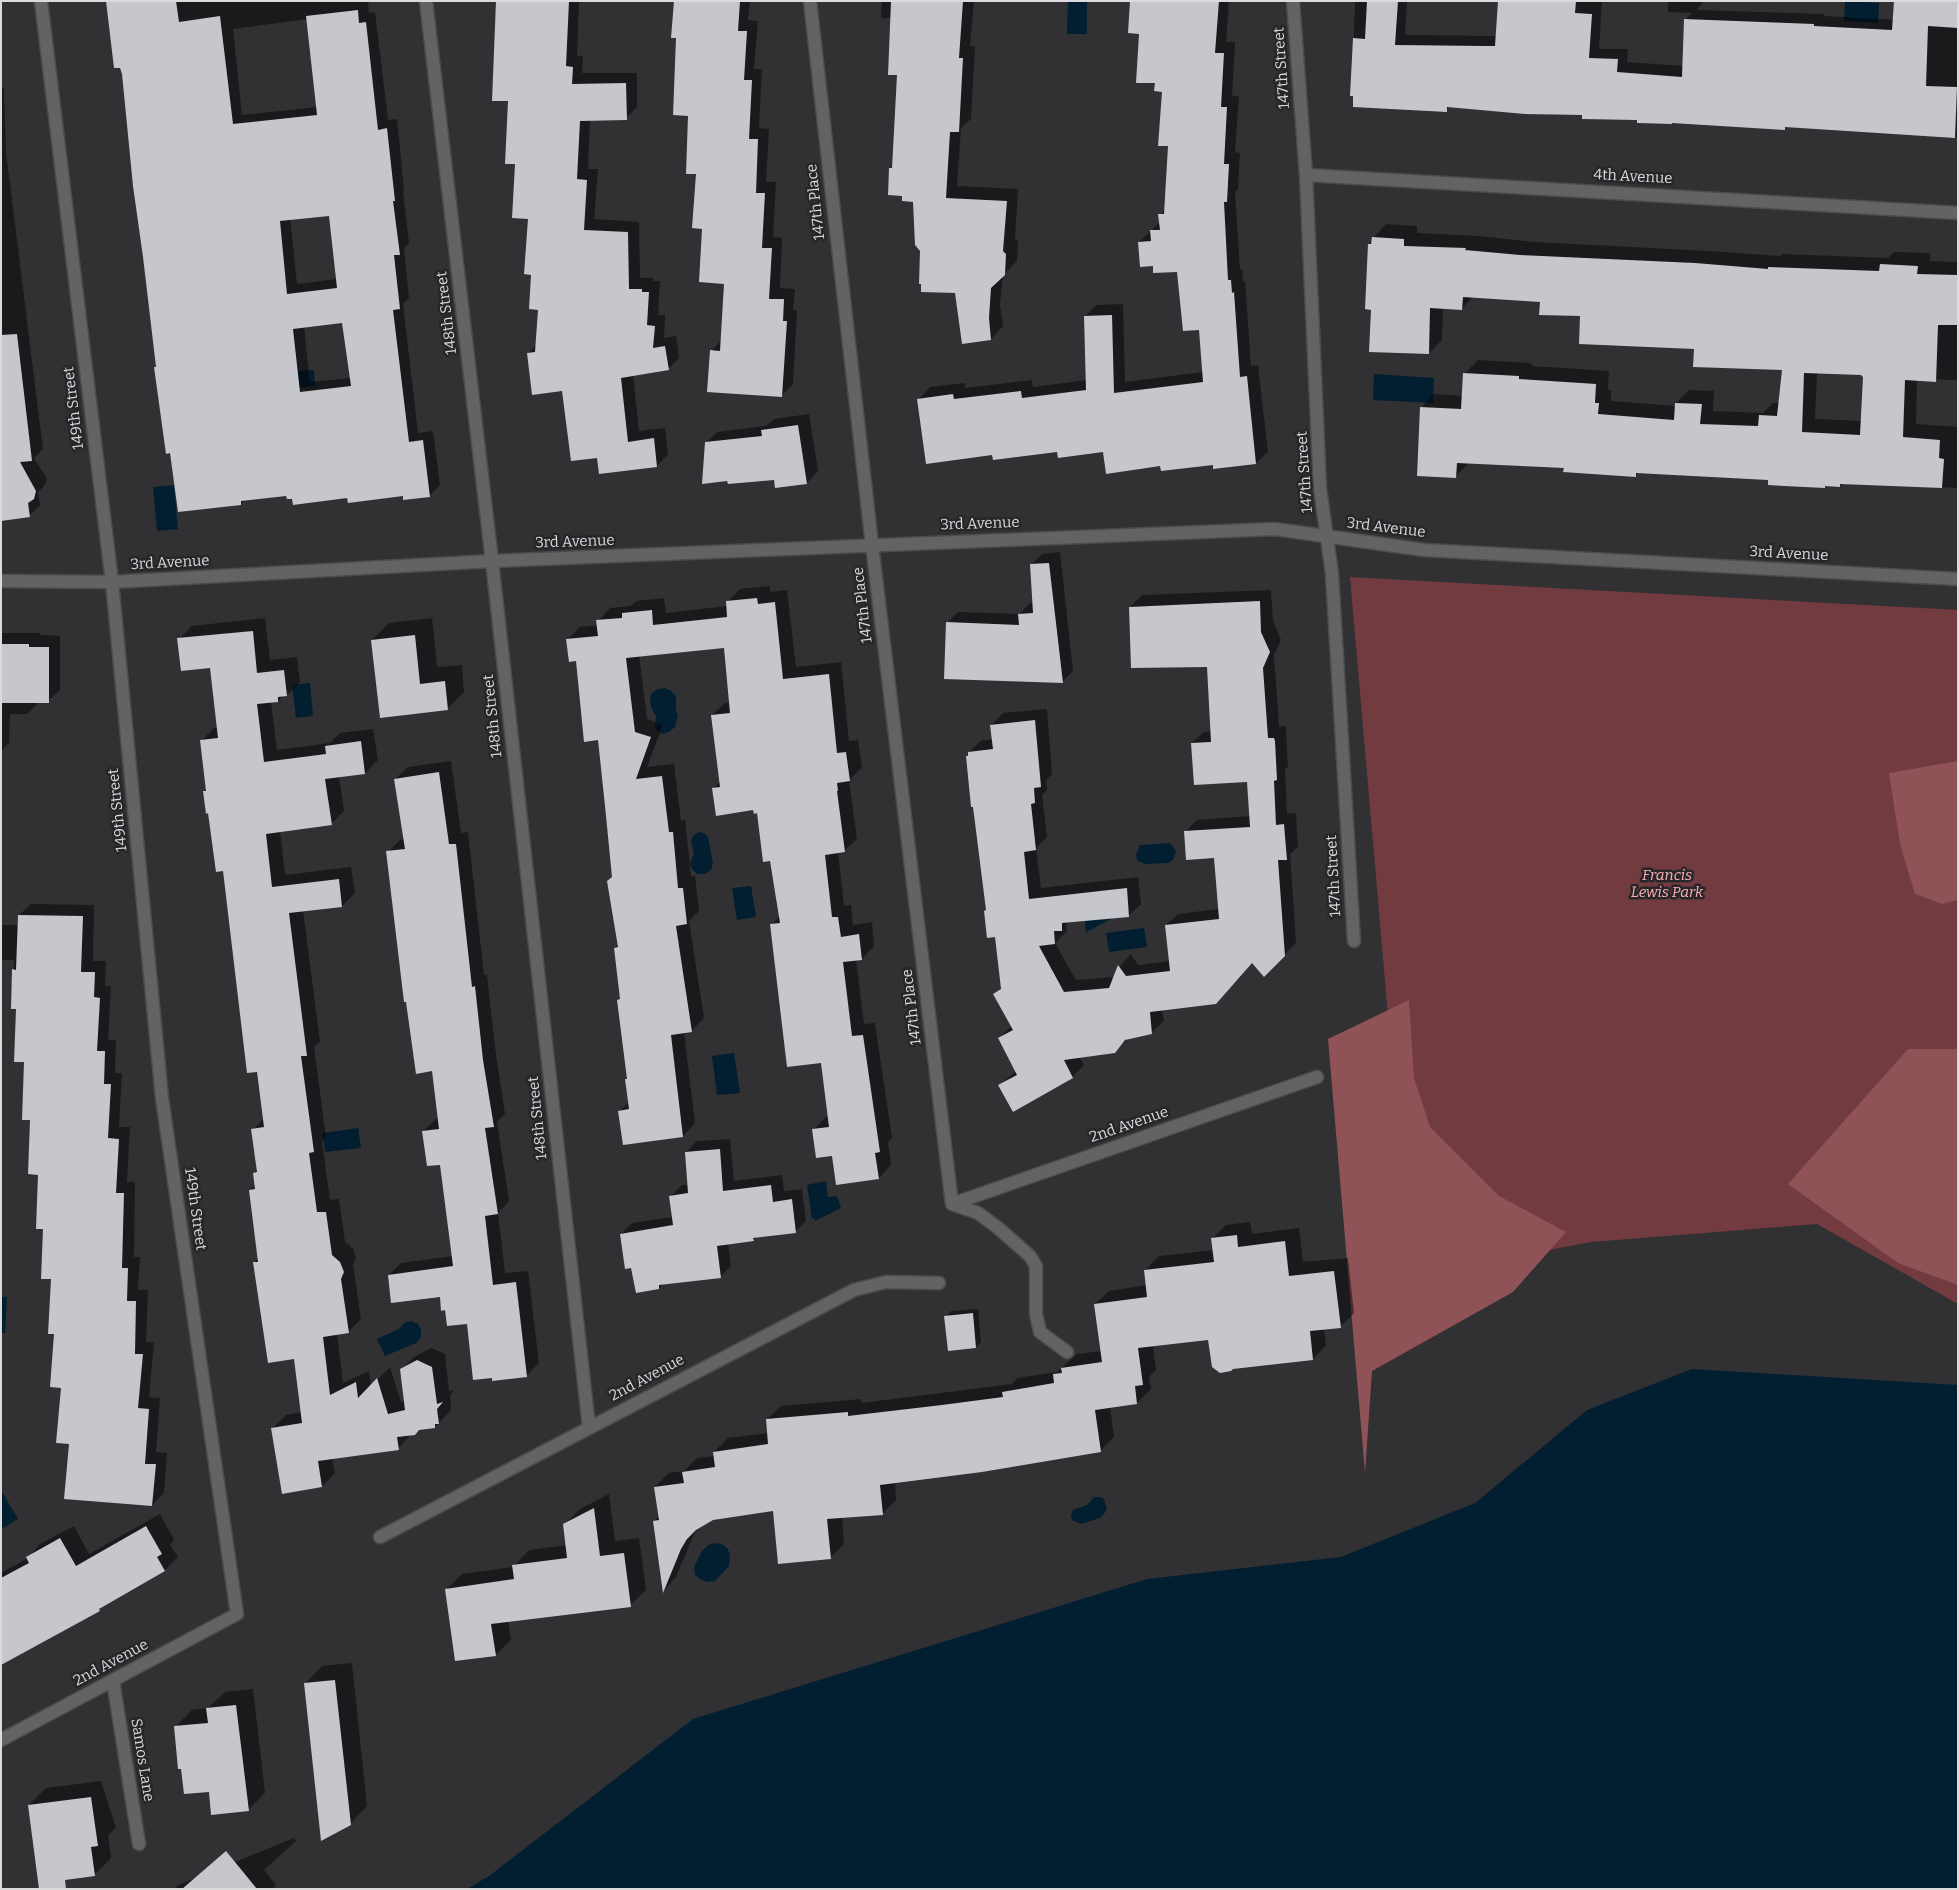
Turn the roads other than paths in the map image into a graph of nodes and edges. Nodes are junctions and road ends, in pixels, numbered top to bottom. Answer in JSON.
{"nodes":[{"id":1,"x":41,"y":1,"type":"edge"},
{"id":2,"x":426,"y":1,"type":"edge"},
{"id":3,"x":810,"y":1,"type":"edge"},
{"id":4,"x":1293,"y":1,"type":"edge"},
{"id":5,"x":1306,"y":175,"type":"junction"},
{"id":6,"x":1958,"y":213,"type":"edge"},
{"id":7,"x":1327,"y":537,"type":"junction"},
{"id":8,"x":872,"y":545,"type":"junction"},
{"id":9,"x":492,"y":562,"type":"junction"},
{"id":10,"x":1,"y":580,"type":"edge"},
{"id":11,"x":1958,"y":580,"type":"edge"},
{"id":12,"x":112,"y":582,"type":"junction"},
{"id":13,"x":1354,"y":941,"type":"dead end"},
{"id":14,"x":1317,"y":1077,"type":"dead end"},
{"id":15,"x":952,"y":1204,"type":"junction"},
{"id":16,"x":939,"y":1283,"type":"dead end"},
{"id":17,"x":1067,"y":1352,"type":"dead end"},
{"id":18,"x":589,"y":1427,"type":"junction"},
{"id":19,"x":380,"y":1537,"type":"dead end"},
{"id":20,"x":237,"y":1614,"type":"joint"},
{"id":21,"x":113,"y":1681,"type":"junction"},
{"id":22,"x":1,"y":1740,"type":"edge"},
{"id":23,"x":139,"y":1844,"type":"dead end"}],
"edges":[{"from":1,"to":12,"type":"street","name":"149th Street"},
{"from":2,"to":9,"type":"street","name":"148th Street"},
{"from":3,"to":8,"type":"street","name":"147th Place"},
{"from":4,"to":5,"type":"street","name":"147th Street"},
{"from":5,"to":6,"type":"street","name":"4th Avenue"},
{"from":5,"to":7,"type":"street","name":"147th Street"},
{"from":7,"to":8,"type":"street","name":"3rd Avenue"},
{"from":7,"to":11,"type":"street","name":"3rd Avenue"},
{"from":7,"to":13,"type":"street","name":"147th Street"},
{"from":8,"to":9,"type":"street","name":"3rd Avenue"},
{"from":8,"to":15,"type":"street","name":"147th Place"},
{"from":9,"to":12,"type":"street","name":"3rd Avenue"},
{"from":9,"to":18,"type":"street","name":"148th Street"},
{"from":10,"to":12,"type":"street","name":"3rd Avenue"},
{"from":12,"to":20,"type":"street","name":"149th Street"},
{"from":14,"to":15,"type":"street","name":"2nd Avenue"},
{"from":15,"to":17,"type":"street"},
{"from":16,"to":18,"type":"street","name":"2nd Avenue"},
{"from":18,"to":19,"type":"street","name":"2nd Avenue"},
{"from":20,"to":21,"type":"street","name":"2nd Avenue"},
{"from":21,"to":22,"type":"street","name":"2nd Avenue"},
{"from":21,"to":23,"type":"street","name":"Samos Lane"}]}
